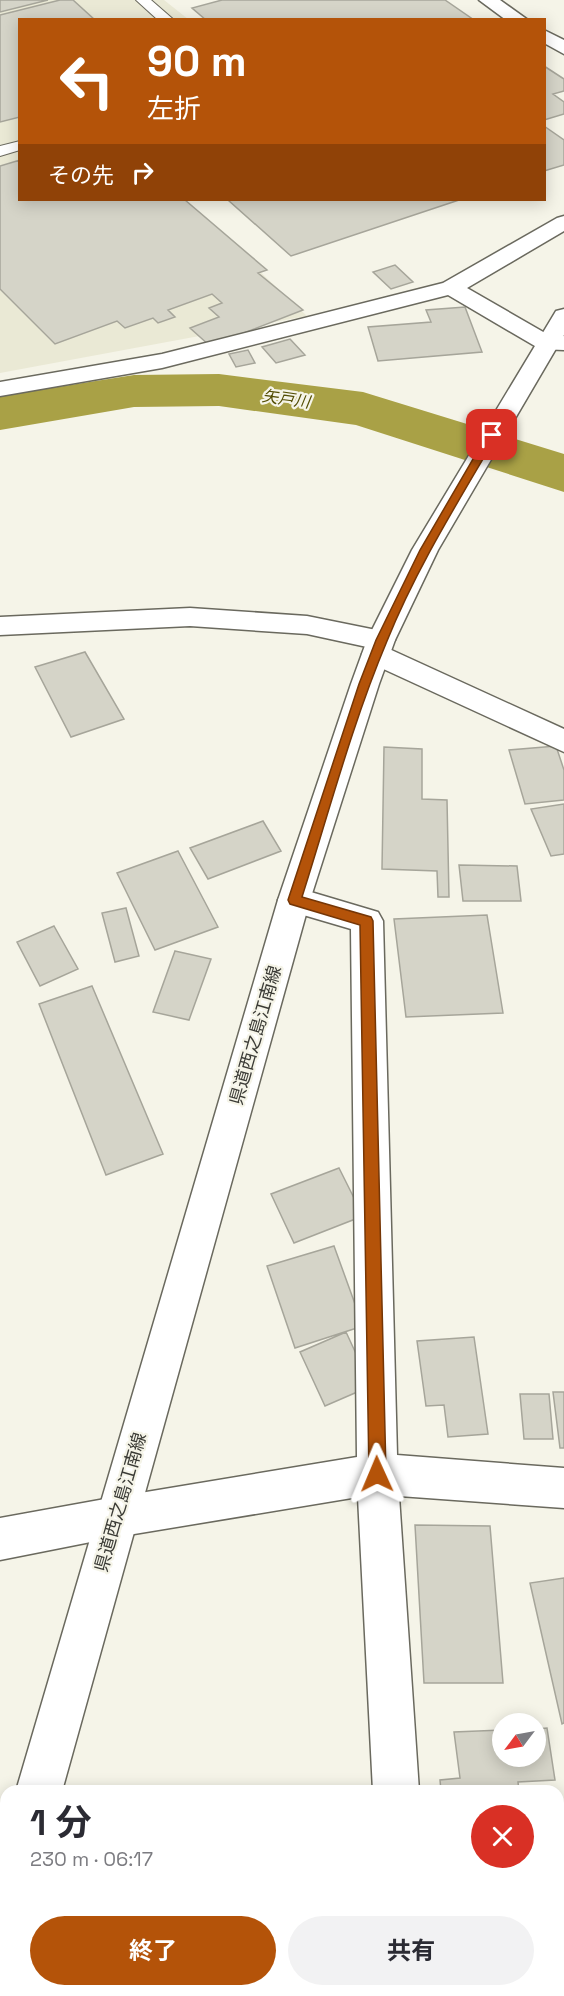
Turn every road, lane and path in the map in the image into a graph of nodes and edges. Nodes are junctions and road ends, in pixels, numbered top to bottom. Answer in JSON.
{"nodes":[{"id":1,"x":143,"y":0,"type":"edge"},
{"id":2,"x":488,"y":0,"type":"edge"},
{"id":3,"x":165,"y":18,"type":"edge"},
{"id":4,"x":516,"y":18,"type":"edge"},
{"id":5,"x":546,"y":36,"type":"edge"},
{"id":6,"x":564,"y":48,"type":"edge"},
{"id":7,"x":18,"y":146,"type":"edge"},
{"id":8,"x":0,"y":151,"type":"edge"},
{"id":9,"x":564,"y":222,"type":"edge"},
{"id":10,"x":451,"y":288,"type":"junction"},
{"id":11,"x":564,"y":316,"type":"edge"},
{"id":12,"x":556,"y":344,"type":"edge"},
{"id":13,"x":0,"y":388,"type":"edge"},
{"id":14,"x":0,"y":626,"type":"edge"},
{"id":15,"x":379,"y":647,"type":"junction"},
{"id":16,"x":564,"y":741,"type":"edge"},
{"id":17,"x":294,"y":900,"type":"junction"},
{"id":18,"x":377,"y":1474,"type":"junction"},
{"id":19,"x":564,"y":1488,"type":"edge"},
{"id":20,"x":116,"y":1517,"type":"junction"},
{"id":21,"x":0,"y":1539,"type":"edge"},
{"id":22,"x":41,"y":1785,"type":"edge"},
{"id":23,"x":396,"y":1785,"type":"edge"}],
"edges":[{"from":1,"to":3,"type":"lane"},
{"from":2,"to":4,"type":"street"},
{"from":5,"to":6,"type":"street"},
{"from":7,"to":8,"type":"lane"},
{"from":9,"to":10,"type":"street"},
{"from":10,"to":12,"type":"street"},
{"from":10,"to":13,"type":"street"},
{"from":11,"to":12,"type":"street","name":"県道西之島江南線"},
{"from":12,"to":15,"type":"street","name":"県道西之島江南線"},
{"from":14,"to":15,"type":"street"},
{"from":15,"to":16,"type":"street"},
{"from":15,"to":17,"type":"street","name":"県道西之島江南線"},
{"from":17,"to":18,"type":"street"},
{"from":17,"to":20,"type":"street","name":"県道西之島江南線"},
{"from":18,"to":19,"type":"street"},
{"from":18,"to":20,"type":"street"},
{"from":18,"to":23,"type":"street"},
{"from":20,"to":21,"type":"street"},
{"from":20,"to":22,"type":"street","name":"県道西之島江南線"}]}
